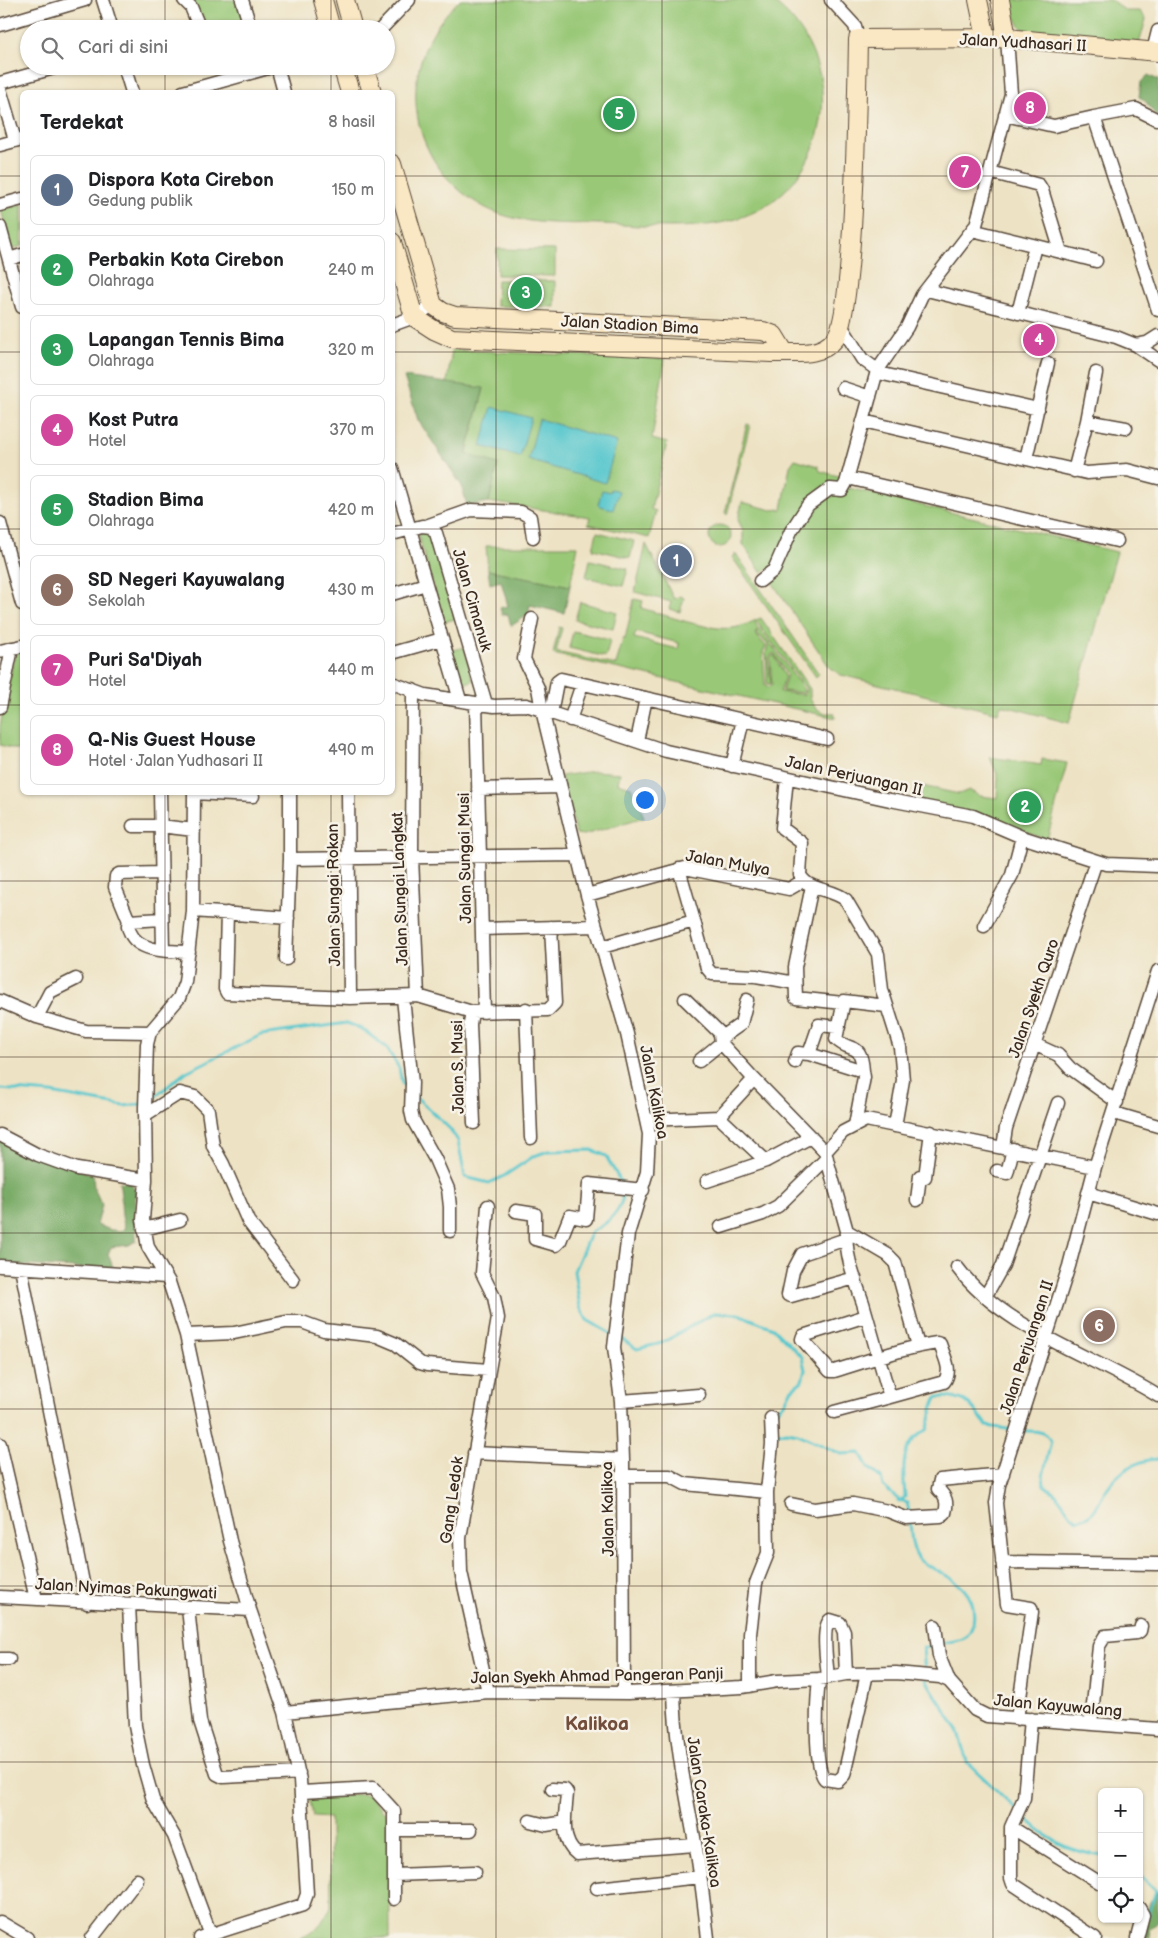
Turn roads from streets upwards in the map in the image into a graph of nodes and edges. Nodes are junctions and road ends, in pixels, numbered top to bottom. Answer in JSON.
{"nodes":[{"id":1,"x":85,"y":0,"type":"edge"},
{"id":2,"x":103,"y":0,"type":"edge"},
{"id":3,"x":184,"y":0,"type":"edge"},
{"id":4,"x":242,"y":0,"type":"edge"},
{"id":5,"x":323,"y":0,"type":"edge"},
{"id":6,"x":345,"y":0,"type":"edge"},
{"id":7,"x":409,"y":0,"type":"edge"},
{"id":8,"x":831,"y":0,"type":"edge"},
{"id":9,"x":978,"y":0,"type":"edge"},
{"id":10,"x":1000,"y":0,"type":"edge"},
{"id":11,"x":58,"y":4,"type":"edge"},
{"id":12,"x":109,"y":20,"type":"edge"},
{"id":13,"x":195,"y":20,"type":"edge"},
{"id":14,"x":248,"y":20,"type":"edge"},
{"id":15,"x":329,"y":20,"type":"edge"},
{"id":16,"x":351,"y":20,"type":"edge"},
{"id":17,"x":390,"y":20,"type":"edge"},
{"id":18,"x":0,"y":25,"type":"edge"},
{"id":19,"x":1158,"y":31,"type":"edge"},
{"id":20,"x":986,"y":38,"type":"junction"},
{"id":21,"x":1007,"y":38,"type":"junction"},
{"id":22,"x":858,"y":39,"type":"junction"},
{"id":23,"x":1156,"y":52,"type":"edge"},
{"id":24,"x":29,"y":75,"type":"edge"},
{"id":25,"x":127,"y":75,"type":"edge"},
{"id":26,"x":244,"y":75,"type":"edge"},
{"id":27,"x":279,"y":75,"type":"edge"},
{"id":28,"x":346,"y":75,"type":"edge"},
{"id":29,"x":367,"y":75,"type":"edge"},
{"id":30,"x":0,"y":83,"type":"edge"},
{"id":31,"x":0,"y":89,"type":"edge"},
{"id":32,"x":131,"y":90,"type":"edge"},
{"id":33,"x":190,"y":90,"type":"edge"},
{"id":34,"x":283,"y":90,"type":"edge"},
{"id":35,"x":350,"y":90,"type":"edge"},
{"id":36,"x":371,"y":90,"type":"edge"},
{"id":37,"x":1005,"y":115,"type":"junction"},
{"id":38,"x":1094,"y":117,"type":"junction"},
{"id":39,"x":1156,"y":120,"type":"dead end"},
{"id":40,"x":19,"y":139,"type":"edge"},
{"id":41,"x":0,"y":145,"type":"edge"},
{"id":42,"x":990,"y":172,"type":"junction"},
{"id":43,"x":395,"y":174,"type":"edge"},
{"id":44,"x":20,"y":200,"type":"edge"},
{"id":45,"x":0,"y":205,"type":"edge"},
{"id":46,"x":0,"y":227,"type":"edge"},
{"id":47,"x":972,"y":230,"type":"junction"},
{"id":48,"x":1035,"y":246,"type":"junction"},
{"id":49,"x":395,"y":252,"type":"edge"},
{"id":50,"x":1061,"y":252,"type":"junction"},
{"id":51,"x":20,"y":256,"type":"edge"},
{"id":52,"x":9,"y":259,"type":"junction"},
{"id":53,"x":1096,"y":261,"type":"dead end"},
{"id":54,"x":927,"y":290,"type":"junction"},
{"id":55,"x":20,"y":300,"type":"edge"},
{"id":56,"x":433,"y":305,"type":"junction"},
{"id":57,"x":1158,"y":310,"type":"edge"},
{"id":58,"x":1018,"y":313,"type":"junction"},
{"id":59,"x":414,"y":317,"type":"junction"},
{"id":60,"x":395,"y":324,"type":"edge"},
{"id":61,"x":842,"y":327,"type":"junction"},
{"id":62,"x":1158,"y":336,"type":"edge"},
{"id":63,"x":1132,"y":344,"type":"junction"},
{"id":64,"x":778,"y":353,"type":"junction"},
{"id":65,"x":1158,"y":360,"type":"edge"},
{"id":66,"x":1048,"y":363,"type":"dead end"},
{"id":67,"x":877,"y":371,"type":"junction"},
{"id":68,"x":1096,"y":373,"type":"dead end"},
{"id":69,"x":842,"y":388,"type":"dead end"},
{"id":70,"x":870,"y":397,"type":"junction"},
{"id":71,"x":1038,"y":409,"type":"junction"},
{"id":72,"x":863,"y":421,"type":"junction"},
{"id":73,"x":1087,"y":421,"type":"junction"},
{"id":74,"x":1126,"y":428,"type":"dead end"},
{"id":75,"x":1026,"y":459,"type":"junction"},
{"id":76,"x":1074,"y":471,"type":"junction"},
{"id":77,"x":395,"y":478,"type":"edge"},
{"id":78,"x":848,"y":478,"type":"junction"},
{"id":79,"x":1158,"y":478,"type":"edge"},
{"id":80,"x":0,"y":523,"type":"edge"},
{"id":81,"x":426,"y":526,"type":"junction"},
{"id":82,"x":410,"y":529,"type":"junction"},
{"id":83,"x":395,"y":533,"type":"edge"},
{"id":84,"x":534,"y":537,"type":"dead end"},
{"id":85,"x":1117,"y":541,"type":"dead end"},
{"id":86,"x":760,"y":581,"type":"dead end"},
{"id":87,"x":426,"y":584,"type":"junction"},
{"id":88,"x":395,"y":593,"type":"edge"},
{"id":89,"x":20,"y":597,"type":"edge"},
{"id":90,"x":532,"y":619,"type":"dead end"},
{"id":91,"x":442,"y":638,"type":"junction"},
{"id":92,"x":11,"y":648,"type":"edge"},
{"id":93,"x":395,"y":652,"type":"edge"},
{"id":94,"x":395,"y":682,"type":"edge"},
{"id":95,"x":582,"y":684,"type":"junction"},
{"id":96,"x":413,"y":690,"type":"junction"},
{"id":97,"x":642,"y":697,"type":"junction"},
{"id":98,"x":460,"y":700,"type":"junction"},
{"id":99,"x":481,"y":704,"type":"junction"},
{"id":100,"x":0,"y":707,"type":"edge"},
{"id":101,"x":546,"y":712,"type":"junction"},
{"id":102,"x":570,"y":720,"type":"junction"},
{"id":103,"x":743,"y":720,"type":"junction"},
{"id":104,"x":827,"y":739,"type":"dead end"},
{"id":105,"x":632,"y":740,"type":"junction"},
{"id":106,"x":732,"y":766,"type":"junction"},
{"id":107,"x":787,"y":778,"type":"junction"},
{"id":108,"x":560,"y":787,"type":"junction"},
{"id":109,"x":478,"y":789,"type":"junction"},
{"id":110,"x":160,"y":795,"type":"edge"},
{"id":111,"x":194,"y":795,"type":"edge"},
{"id":112,"x":233,"y":795,"type":"edge"},
{"id":113,"x":290,"y":795,"type":"edge"},
{"id":114,"x":348,"y":795,"type":"edge"},
{"id":115,"x":253,"y":796,"type":"dead end"},
{"id":116,"x":133,"y":826,"type":"dead end"},
{"id":117,"x":160,"y":826,"type":"junction"},
{"id":118,"x":194,"y":830,"type":"junction"},
{"id":119,"x":1022,"y":837,"type":"junction"},
{"id":120,"x":577,"y":855,"type":"junction"},
{"id":121,"x":480,"y":856,"type":"junction"},
{"id":122,"x":412,"y":857,"type":"junction"},
{"id":123,"x":349,"y":858,"type":"junction"},
{"id":124,"x":290,"y":859,"type":"junction"},
{"id":125,"x":1096,"y":861,"type":"junction"},
{"id":126,"x":1158,"y":866,"type":"edge"},
{"id":127,"x":679,"y":869,"type":"junction"},
{"id":128,"x":161,"y":873,"type":"junction"},
{"id":129,"x":807,"y":883,"type":"junction"},
{"id":130,"x":587,"y":894,"type":"junction"},
{"id":131,"x":193,"y":910,"type":"junction"},
{"id":132,"x":227,"y":913,"type":"junction"},
{"id":133,"x":288,"y":918,"type":"junction"},
{"id":134,"x":162,"y":920,"type":"junction"},
{"id":135,"x":129,"y":921,"type":"junction"},
{"id":136,"x":694,"y":921,"type":"junction"},
{"id":137,"x":596,"y":926,"type":"junction"},
{"id":138,"x":984,"y":926,"type":"dead end"},
{"id":139,"x":551,"y":927,"type":"junction"},
{"id":140,"x":482,"y":929,"type":"junction"},
{"id":141,"x":602,"y":947,"type":"junction"},
{"id":142,"x":163,"y":950,"type":"junction"},
{"id":143,"x":189,"y":952,"type":"junction"},
{"id":144,"x":286,"y":959,"type":"dead end"},
{"id":145,"x":76,"y":978,"type":"dead end"},
{"id":146,"x":1157,"y":978,"type":"edge"},
{"id":147,"x":795,"y":983,"type":"junction"},
{"id":148,"x":418,"y":996,"type":"junction"},
{"id":149,"x":350,"y":998,"type":"junction"},
{"id":150,"x":403,"y":998,"type":"junction"},
{"id":151,"x":686,"y":999,"type":"dead end"},
{"id":152,"x":748,"y":1000,"type":"dead end"},
{"id":153,"x":0,"y":1001,"type":"edge"},
{"id":154,"x":843,"y":1003,"type":"junction"},
{"id":155,"x":886,"y":1006,"type":"junction"},
{"id":156,"x":526,"y":1010,"type":"junction"},
{"id":157,"x":478,"y":1012,"type":"junction"},
{"id":158,"x":37,"y":1017,"type":"junction"},
{"id":159,"x":839,"y":1027,"type":"junction"},
{"id":160,"x":150,"y":1032,"type":"junction"},
{"id":161,"x":721,"y":1040,"type":"junction"},
{"id":162,"x":1034,"y":1044,"type":"junction"},
{"id":163,"x":809,"y":1054,"type":"junction"},
{"id":164,"x":699,"y":1061,"type":"dead end"},
{"id":165,"x":795,"y":1062,"type":"dead end"},
{"id":166,"x":863,"y":1071,"type":"junction"},
{"id":167,"x":754,"y":1079,"type":"junction"},
{"id":168,"x":1058,"y":1103,"type":"dead end"},
{"id":169,"x":1116,"y":1107,"type":"junction"},
{"id":170,"x":145,"y":1112,"type":"junction"},
{"id":171,"x":719,"y":1116,"type":"junction"},
{"id":172,"x":647,"y":1120,"type":"junction"},
{"id":173,"x":474,"y":1123,"type":"dead end"},
{"id":174,"x":855,"y":1125,"type":"junction"},
{"id":175,"x":895,"y":1126,"type":"junction"},
{"id":176,"x":1158,"y":1126,"type":"edge"},
{"id":177,"x":931,"y":1132,"type":"junction"},
{"id":178,"x":0,"y":1135,"type":"edge"},
{"id":179,"x":811,"y":1137,"type":"junction"},
{"id":180,"x":531,"y":1138,"type":"dead end"},
{"id":181,"x":1008,"y":1148,"type":"junction"},
{"id":182,"x":826,"y":1155,"type":"junction"},
{"id":183,"x":1040,"y":1155,"type":"junction"},
{"id":184,"x":766,"y":1161,"type":"junction"},
{"id":185,"x":1095,"y":1167,"type":"junction"},
{"id":186,"x":997,"y":1171,"type":"dead end"},
{"id":187,"x":146,"y":1180,"type":"junction"},
{"id":188,"x":707,"y":1181,"type":"dead end"},
{"id":189,"x":643,"y":1190,"type":"junction"},
{"id":190,"x":1088,"y":1193,"type":"junction"},
{"id":191,"x":917,"y":1200,"type":"dead end"},
{"id":192,"x":488,"y":1206,"type":"dead end"},
{"id":193,"x":516,"y":1211,"type":"dead end"},
{"id":194,"x":1158,"y":1214,"type":"edge"},
{"id":195,"x":180,"y":1220,"type":"dead end"},
{"id":196,"x":721,"y":1227,"type":"dead end"},
{"id":197,"x":144,"y":1230,"type":"junction"},
{"id":198,"x":450,"y":1231,"type":"dead end"},
{"id":199,"x":846,"y":1235,"type":"junction"},
{"id":200,"x":0,"y":1266,"type":"edge"},
{"id":201,"x":957,"y":1267,"type":"dead end"},
{"id":202,"x":21,"y":1268,"type":"junction"},
{"id":203,"x":166,"y":1277,"type":"junction"},
{"id":204,"x":855,"y":1278,"type":"junction"},
{"id":205,"x":293,"y":1280,"type":"dead end"},
{"id":206,"x":985,"y":1297,"type":"junction"},
{"id":207,"x":866,"y":1316,"type":"junction"},
{"id":208,"x":186,"y":1334,"type":"junction"},
{"id":209,"x":1047,"y":1338,"type":"junction"},
{"id":210,"x":918,"y":1346,"type":"junction"},
{"id":211,"x":879,"y":1358,"type":"junction"},
{"id":212,"x":488,"y":1370,"type":"junction"},
{"id":213,"x":699,"y":1395,"type":"dead end"},
{"id":214,"x":1158,"y":1396,"type":"edge"},
{"id":215,"x":890,"y":1397,"type":"junction"},
{"id":216,"x":620,"y":1401,"type":"junction"},
{"id":217,"x":834,"y":1412,"type":"dead end"},
{"id":218,"x":771,"y":1418,"type":"dead end"},
{"id":219,"x":0,"y":1444,"type":"edge"},
{"id":220,"x":474,"y":1453,"type":"junction"},
{"id":221,"x":623,"y":1460,"type":"junction"},
{"id":222,"x":1003,"y":1474,"type":"junction"},
{"id":223,"x":621,"y":1476,"type":"junction"},
{"id":224,"x":767,"y":1492,"type":"junction"},
{"id":225,"x":791,"y":1504,"type":"dead end"},
{"id":226,"x":1002,"y":1562,"type":"junction"},
{"id":227,"x":1158,"y":1564,"type":"edge"},
{"id":228,"x":0,"y":1597,"type":"edge"},
{"id":229,"x":36,"y":1599,"type":"junction"},
{"id":230,"x":87,"y":1603,"type":"junction"},
{"id":231,"x":129,"y":1605,"type":"junction"},
{"id":232,"x":188,"y":1608,"type":"junction"},
{"id":233,"x":250,"y":1610,"type":"junction"},
{"id":234,"x":1141,"y":1626,"type":"dead end"},
{"id":235,"x":936,"y":1631,"type":"dead end"},
{"id":236,"x":846,"y":1674,"type":"junction"},
{"id":237,"x":867,"y":1674,"type":"junction"},
{"id":238,"x":824,"y":1678,"type":"junction"},
{"id":239,"x":945,"y":1679,"type":"junction"},
{"id":240,"x":750,"y":1686,"type":"junction"},
{"id":241,"x":674,"y":1690,"type":"junction"},
{"id":242,"x":488,"y":1692,"type":"junction"},
{"id":243,"x":624,"y":1693,"type":"junction"},
{"id":244,"x":285,"y":1712,"type":"junction"},
{"id":245,"x":1017,"y":1719,"type":"junction"},
{"id":246,"x":1031,"y":1719,"type":"junction"},
{"id":247,"x":1091,"y":1724,"type":"junction"},
{"id":248,"x":1158,"y":1729,"type":"edge"},
{"id":249,"x":299,"y":1773,"type":"junction"},
{"id":250,"x":552,"y":1789,"type":"dead end"},
{"id":251,"x":302,"y":1792,"type":"junction"},
{"id":252,"x":530,"y":1821,"type":"dead end"},
{"id":253,"x":565,"y":1822,"type":"junction"},
{"id":254,"x":1011,"y":1827,"type":"junction"},
{"id":255,"x":394,"y":1830,"type":"junction"},
{"id":256,"x":470,"y":1830,"type":"dead end"},
{"id":257,"x":695,"y":1845,"type":"junction"},
{"id":258,"x":476,"y":1872,"type":"dead end"},
{"id":259,"x":394,"y":1875,"type":"junction"},
{"id":260,"x":700,"y":1877,"type":"junction"},
{"id":261,"x":137,"y":1880,"type":"dead end"},
{"id":262,"x":1098,"y":1881,"type":"edge"},
{"id":263,"x":597,"y":1888,"type":"dead end"},
{"id":264,"x":394,"y":1899,"type":"dead end"},
{"id":265,"x":0,"y":1922,"type":"edge"},
{"id":266,"x":1140,"y":1923,"type":"edge"},
{"id":267,"x":205,"y":1936,"type":"edge"},
{"id":268,"x":1090,"y":1937,"type":"edge"},
{"id":269,"x":27,"y":1938,"type":"edge"},
{"id":270,"x":92,"y":1938,"type":"edge"},
{"id":271,"x":708,"y":1938,"type":"edge"},
{"id":272,"x":1136,"y":1938,"type":"edge"}],
"edges":[{"from":1,"to":11,"type":"street"},
{"from":2,"to":12,"type":"street"},
{"from":3,"to":13,"type":"street"},
{"from":4,"to":14,"type":"street"},
{"from":5,"to":15,"type":"street"},
{"from":6,"to":16,"type":"street"},
{"from":7,"to":17,"type":"street"},
{"from":8,"to":22,"type":"street"},
{"from":9,"to":20,"type":"street"},
{"from":10,"to":21,"type":"street"},
{"from":11,"to":18,"type":"street"},
{"from":19,"to":23,"type":"street"},
{"from":20,"to":21,"type":"street","name":"Jalan Yudhasari II"},
{"from":20,"to":22,"type":"street","name":"Jalan Yudhasari II"},
{"from":21,"to":23,"type":"street","name":"Jalan Yudhasari II"},
{"from":21,"to":37,"type":"street"},
{"from":22,"to":61,"type":"street"},
{"from":24,"to":30,"type":"street"},
{"from":25,"to":32,"type":"street"},
{"from":26,"to":33,"type":"street"},
{"from":27,"to":34,"type":"street"},
{"from":28,"to":35,"type":"street"},
{"from":29,"to":36,"type":"street"},
{"from":31,"to":40,"type":"street"},
{"from":37,"to":38,"type":"street"},
{"from":37,"to":42,"type":"street"},
{"from":38,"to":39,"type":"street"},
{"from":38,"to":57,"type":"street"},
{"from":40,"to":41,"type":"street"},
{"from":42,"to":47,"type":"street"},
{"from":42,"to":50,"type":"street"},
{"from":43,"to":56,"type":"street"},
{"from":44,"to":45,"type":"street"},
{"from":46,"to":52,"type":"street"},
{"from":47,"to":48,"type":"street"},
{"from":47,"to":54,"type":"street"},
{"from":48,"to":50,"type":"street"},
{"from":48,"to":58,"type":"street"},
{"from":49,"to":59,"type":"street"},
{"from":50,"to":53,"type":"street"},
{"from":51,"to":52,"type":"street"},
{"from":52,"to":55,"type":"street"},
{"from":54,"to":58,"type":"street"},
{"from":54,"to":67,"type":"street"},
{"from":56,"to":59,"type":"street"},
{"from":56,"to":64,"type":"street","name":"Jalan Stadion Bima"},
{"from":58,"to":63,"type":"street"},
{"from":59,"to":60,"type":"street"},
{"from":59,"to":64,"type":"street","name":"Jalan Stadion Bima"},
{"from":61,"to":64,"type":"street","name":"Jalan Stadion Bima"},
{"from":61,"to":67,"type":"street"},
{"from":62,"to":63,"type":"street"},
{"from":63,"to":65,"type":"street"},
{"from":66,"to":71,"type":"street"},
{"from":67,"to":70,"type":"street"},
{"from":67,"to":71,"type":"street"},
{"from":68,"to":73,"type":"street"},
{"from":69,"to":70,"type":"street"},
{"from":70,"to":72,"type":"street"},
{"from":71,"to":75,"type":"street"},
{"from":72,"to":75,"type":"street"},
{"from":72,"to":78,"type":"street"},
{"from":73,"to":74,"type":"street"},
{"from":73,"to":76,"type":"street"},
{"from":75,"to":76,"type":"street"},
{"from":76,"to":79,"type":"street"},
{"from":77,"to":82,"type":"street"},
{"from":78,"to":85,"type":"street"},
{"from":78,"to":86,"type":"street"},
{"from":80,"to":89,"type":"street"},
{"from":81,"to":82,"type":"street"},
{"from":81,"to":84,"type":"street"},
{"from":81,"to":99,"type":"street","name":"Jalan Cimanuk"},
{"from":82,"to":83,"type":"street"},
{"from":82,"to":87,"type":"street"},
{"from":87,"to":88,"type":"street"},
{"from":87,"to":91,"type":"street"},
{"from":90,"to":101,"type":"street","name":"Jalan Kalikoa"},
{"from":91,"to":93,"type":"street"},
{"from":91,"to":98,"type":"street"},
{"from":92,"to":100,"type":"street"},
{"from":94,"to":96,"type":"street"},
{"from":95,"to":97,"type":"street"},
{"from":95,"to":101,"type":"street"},
{"from":95,"to":102,"type":"street"},
{"from":96,"to":98,"type":"street"},
{"from":96,"to":122,"type":"street","name":"Jalan Sungai Langkat"},
{"from":97,"to":103,"type":"street"},
{"from":97,"to":105,"type":"street"},
{"from":98,"to":99,"type":"street"},
{"from":99,"to":101,"type":"street"},
{"from":99,"to":109,"type":"street","name":"Jalan Sungai Musi"},
{"from":101,"to":102,"type":"street","name":"Jalan Perjuangan II"},
{"from":101,"to":108,"type":"street","name":"Jalan Kalikoa"},
{"from":102,"to":105,"type":"street","name":"Jalan Perjuangan II"},
{"from":103,"to":104,"type":"street"},
{"from":103,"to":106,"type":"street"},
{"from":105,"to":106,"type":"street","name":"Jalan Perjuangan II"},
{"from":106,"to":107,"type":"street","name":"Jalan Perjuangan II"},
{"from":107,"to":119,"type":"street","name":"Jalan Perjuangan II"},
{"from":107,"to":129,"type":"street"},
{"from":108,"to":109,"type":"street"},
{"from":108,"to":120,"type":"street","name":"Jalan Kalikoa"},
{"from":109,"to":121,"type":"street","name":"Jalan Sungai Musi"},
{"from":110,"to":117,"type":"street"},
{"from":111,"to":118,"type":"street"},
{"from":112,"to":115,"type":"street"},
{"from":113,"to":124,"type":"street"},
{"from":114,"to":123,"type":"street","name":"Jalan Sungai Rokan"},
{"from":116,"to":117,"type":"street"},
{"from":117,"to":118,"type":"street"},
{"from":117,"to":128,"type":"street"},
{"from":118,"to":131,"type":"street"},
{"from":119,"to":125,"type":"street","name":"Jalan Perjuangan II"},
{"from":119,"to":138,"type":"street"},
{"from":120,"to":121,"type":"street"},
{"from":120,"to":130,"type":"street","name":"Jalan Kalikoa"},
{"from":121,"to":122,"type":"street"},
{"from":121,"to":140,"type":"street","name":"Jalan Sungai Musi"},
{"from":122,"to":123,"type":"street"},
{"from":122,"to":148,"type":"street","name":"Jalan Sungai Langkat"},
{"from":123,"to":124,"type":"street"},
{"from":123,"to":149,"type":"street","name":"Jalan Sungai Rokan"},
{"from":124,"to":133,"type":"street"},
{"from":125,"to":126,"type":"street","name":"Jalan Perjuangan II"},
{"from":125,"to":162,"type":"street","name":"Jalan Syekh Quro"},
{"from":127,"to":129,"type":"street","name":"Jalan Mulya"},
{"from":127,"to":130,"type":"street","name":"Jalan Mulya"},
{"from":127,"to":136,"type":"street"},
{"from":128,"to":134,"type":"street"},
{"from":128,"to":135,"type":"street"},
{"from":129,"to":147,"type":"street"},
{"from":129,"to":155,"type":"street"},
{"from":130,"to":137,"type":"street","name":"Jalan Kalikoa"},
{"from":131,"to":132,"type":"street"},
{"from":131,"to":143,"type":"street"},
{"from":132,"to":133,"type":"street"},
{"from":132,"to":149,"type":"street"},
{"from":133,"to":144,"type":"street"},
{"from":134,"to":135,"type":"street"},
{"from":134,"to":142,"type":"street"},
{"from":135,"to":142,"type":"street"},
{"from":136,"to":141,"type":"street"},
{"from":136,"to":147,"type":"street"},
{"from":137,"to":139,"type":"street"},
{"from":137,"to":141,"type":"street","name":"Jalan Kalikoa"},
{"from":139,"to":140,"type":"street"},
{"from":139,"to":156,"type":"street"},
{"from":140,"to":157,"type":"street","name":"Jalan Sungai Musi"},
{"from":141,"to":172,"type":"street","name":"Jalan Kalikoa"},
{"from":142,"to":143,"type":"street"},
{"from":143,"to":160,"type":"street"},
{"from":145,"to":158,"type":"street"},
{"from":146,"to":169,"type":"street","name":"Jalan Perjuangan II"},
{"from":147,"to":154,"type":"street"},
{"from":148,"to":150,"type":"street"},
{"from":148,"to":157,"type":"street"},
{"from":149,"to":150,"type":"street"},
{"from":150,"to":198,"type":"street"},
{"from":151,"to":161,"type":"street"},
{"from":152,"to":161,"type":"street"},
{"from":153,"to":158,"type":"street"},
{"from":154,"to":155,"type":"street"},
{"from":154,"to":159,"type":"street"},
{"from":155,"to":175,"type":"street"},
{"from":156,"to":157,"type":"street"},
{"from":156,"to":180,"type":"street"},
{"from":157,"to":173,"type":"street","name":"Jalan S. Musi"},
{"from":158,"to":160,"type":"street"},
{"from":159,"to":163,"type":"street"},
{"from":159,"to":166,"type":"street"},
{"from":160,"to":170,"type":"street"},
{"from":161,"to":164,"type":"street"},
{"from":161,"to":167,"type":"street"},
{"from":162,"to":169,"type":"street"},
{"from":162,"to":181,"type":"street","name":"Jalan Syekh Quro"},
{"from":163,"to":165,"type":"street"},
{"from":163,"to":166,"type":"street"},
{"from":166,"to":174,"type":"street"},
{"from":167,"to":171,"type":"street"},
{"from":167,"to":179,"type":"street"},
{"from":168,"to":183,"type":"street"},
{"from":169,"to":176,"type":"street"},
{"from":169,"to":185,"type":"street","name":"Jalan Perjuangan II"},
{"from":170,"to":187,"type":"street"},
{"from":170,"to":205,"type":"street"},
{"from":171,"to":172,"type":"street"},
{"from":171,"to":184,"type":"street"},
{"from":172,"to":189,"type":"street","name":"Jalan Kalikoa"},
{"from":174,"to":175,"type":"street"},
{"from":174,"to":182,"type":"street"},
{"from":175,"to":177,"type":"street"},
{"from":177,"to":181,"type":"street"},
{"from":177,"to":191,"type":"street"},
{"from":178,"to":187,"type":"street"},
{"from":179,"to":182,"type":"street"},
{"from":179,"to":184,"type":"street"},
{"from":181,"to":183,"type":"street"},
{"from":181,"to":186,"type":"street","name":"Jalan Syekh Quro"},
{"from":182,"to":196,"type":"street"},
{"from":182,"to":199,"type":"street"},
{"from":183,"to":185,"type":"street"},
{"from":183,"to":206,"type":"street"},
{"from":184,"to":188,"type":"street"},
{"from":185,"to":190,"type":"street","name":"Jalan Perjuangan II"},
{"from":187,"to":197,"type":"street"},
{"from":189,"to":193,"type":"street"},
{"from":189,"to":216,"type":"street","name":"Jalan Kalikoa"},
{"from":190,"to":194,"type":"street"},
{"from":190,"to":209,"type":"street","name":"Jalan Perjuangan II"},
{"from":192,"to":212,"type":"street","name":"Gang Ledok"},
{"from":195,"to":197,"type":"street"},
{"from":197,"to":203,"type":"street"},
{"from":199,"to":204,"type":"street"},
{"from":199,"to":204,"type":"street"},
{"from":199,"to":210,"type":"street"},
{"from":200,"to":202,"type":"street"},
{"from":201,"to":206,"type":"street"},
{"from":202,"to":203,"type":"street"},
{"from":202,"to":230,"type":"street"},
{"from":203,"to":208,"type":"street"},
{"from":204,"to":207,"type":"street"},
{"from":206,"to":209,"type":"street"},
{"from":207,"to":211,"type":"street"},
{"from":207,"to":211,"type":"street"},
{"from":208,"to":212,"type":"street"},
{"from":208,"to":233,"type":"street"},
{"from":209,"to":214,"type":"street"},
{"from":209,"to":222,"type":"street","name":"Jalan Perjuangan II"},
{"from":210,"to":211,"type":"street"},
{"from":210,"to":215,"type":"street"},
{"from":211,"to":215,"type":"street"},
{"from":212,"to":220,"type":"street","name":"Gang Ledok"},
{"from":213,"to":216,"type":"street"},
{"from":215,"to":217,"type":"street"},
{"from":216,"to":221,"type":"street","name":"Jalan Kalikoa"},
{"from":218,"to":224,"type":"street"},
{"from":219,"to":229,"type":"street"},
{"from":220,"to":221,"type":"street"},
{"from":220,"to":242,"type":"street","name":"Gang Ledok"},
{"from":221,"to":223,"type":"street","name":"Jalan Kalikoa"},
{"from":222,"to":225,"type":"street"},
{"from":222,"to":226,"type":"street","name":"Jalan Perjuangan II"},
{"from":223,"to":224,"type":"street"},
{"from":223,"to":243,"type":"street","name":"Jalan Kalikoa"},
{"from":224,"to":240,"type":"street"},
{"from":226,"to":227,"type":"street"},
{"from":226,"to":245,"type":"street","name":"Jalan Perjuangan II"},
{"from":228,"to":229,"type":"street","name":"Jalan Nyimas Pakungwati"},
{"from":229,"to":230,"type":"street","name":"Jalan Nyimas Pakungwati"},
{"from":230,"to":231,"type":"street","name":"Jalan Nyimas Pakungwati"},
{"from":231,"to":232,"type":"street","name":"Jalan Nyimas Pakungwati"},
{"from":231,"to":267,"type":"street"},
{"from":232,"to":233,"type":"street","name":"Jalan Nyimas Pakungwati"},
{"from":232,"to":249,"type":"street"},
{"from":233,"to":244,"type":"street"},
{"from":234,"to":247,"type":"street"},
{"from":235,"to":239,"type":"street"},
{"from":236,"to":237,"type":"street","name":"Jalan Syekh Ahmad Pangeran Panji"},
{"from":236,"to":238,"type":"street","name":"Jalan Syekh Ahmad Pangeran Panji"},
{"from":236,"to":238,"type":"street"},
{"from":237,"to":238,"type":"street"},
{"from":237,"to":239,"type":"street","name":"Jalan Syekh Ahmad Pangeran Panji"},
{"from":238,"to":240,"type":"street","name":"Jalan Syekh Ahmad Pangeran Panji"},
{"from":239,"to":245,"type":"street","name":"Jalan Kayuwalang"},
{"from":240,"to":241,"type":"street","name":"Jalan Syekh Ahmad Pangeran Panji"},
{"from":241,"to":243,"type":"street","name":"Jalan Syekh Ahmad Pangeran Panji"},
{"from":241,"to":257,"type":"street","name":"Jalan Caraka-Kalikoa"},
{"from":242,"to":243,"type":"street","name":"Jalan Syekh Ahmad Pangeran Panji"},
{"from":242,"to":244,"type":"street","name":"Jalan Syekh Ahmad Pangeran Panji"},
{"from":244,"to":249,"type":"street"},
{"from":245,"to":246,"type":"street","name":"Jalan Kayuwalang"},
{"from":246,"to":247,"type":"street","name":"Jalan Kayuwalang"},
{"from":246,"to":254,"type":"street"},
{"from":247,"to":248,"type":"street","name":"Jalan Kayuwalang"},
{"from":249,"to":251,"type":"street"},
{"from":250,"to":253,"type":"street"},
{"from":251,"to":255,"type":"street"},
{"from":251,"to":267,"type":"street"},
{"from":252,"to":253,"type":"street"},
{"from":253,"to":257,"type":"street"},
{"from":254,"to":262,"type":"street"},
{"from":254,"to":268,"type":"street"},
{"from":255,"to":256,"type":"street"},
{"from":255,"to":259,"type":"street"},
{"from":257,"to":260,"type":"street","name":"Jalan Caraka-Kalikoa"},
{"from":258,"to":259,"type":"street"},
{"from":259,"to":264,"type":"street"},
{"from":260,"to":263,"type":"street"},
{"from":260,"to":271,"type":"street","name":"Jalan Caraka-Kalikoa"},
{"from":261,"to":270,"type":"street"},
{"from":265,"to":269,"type":"street"},
{"from":266,"to":272,"type":"street"}]}
